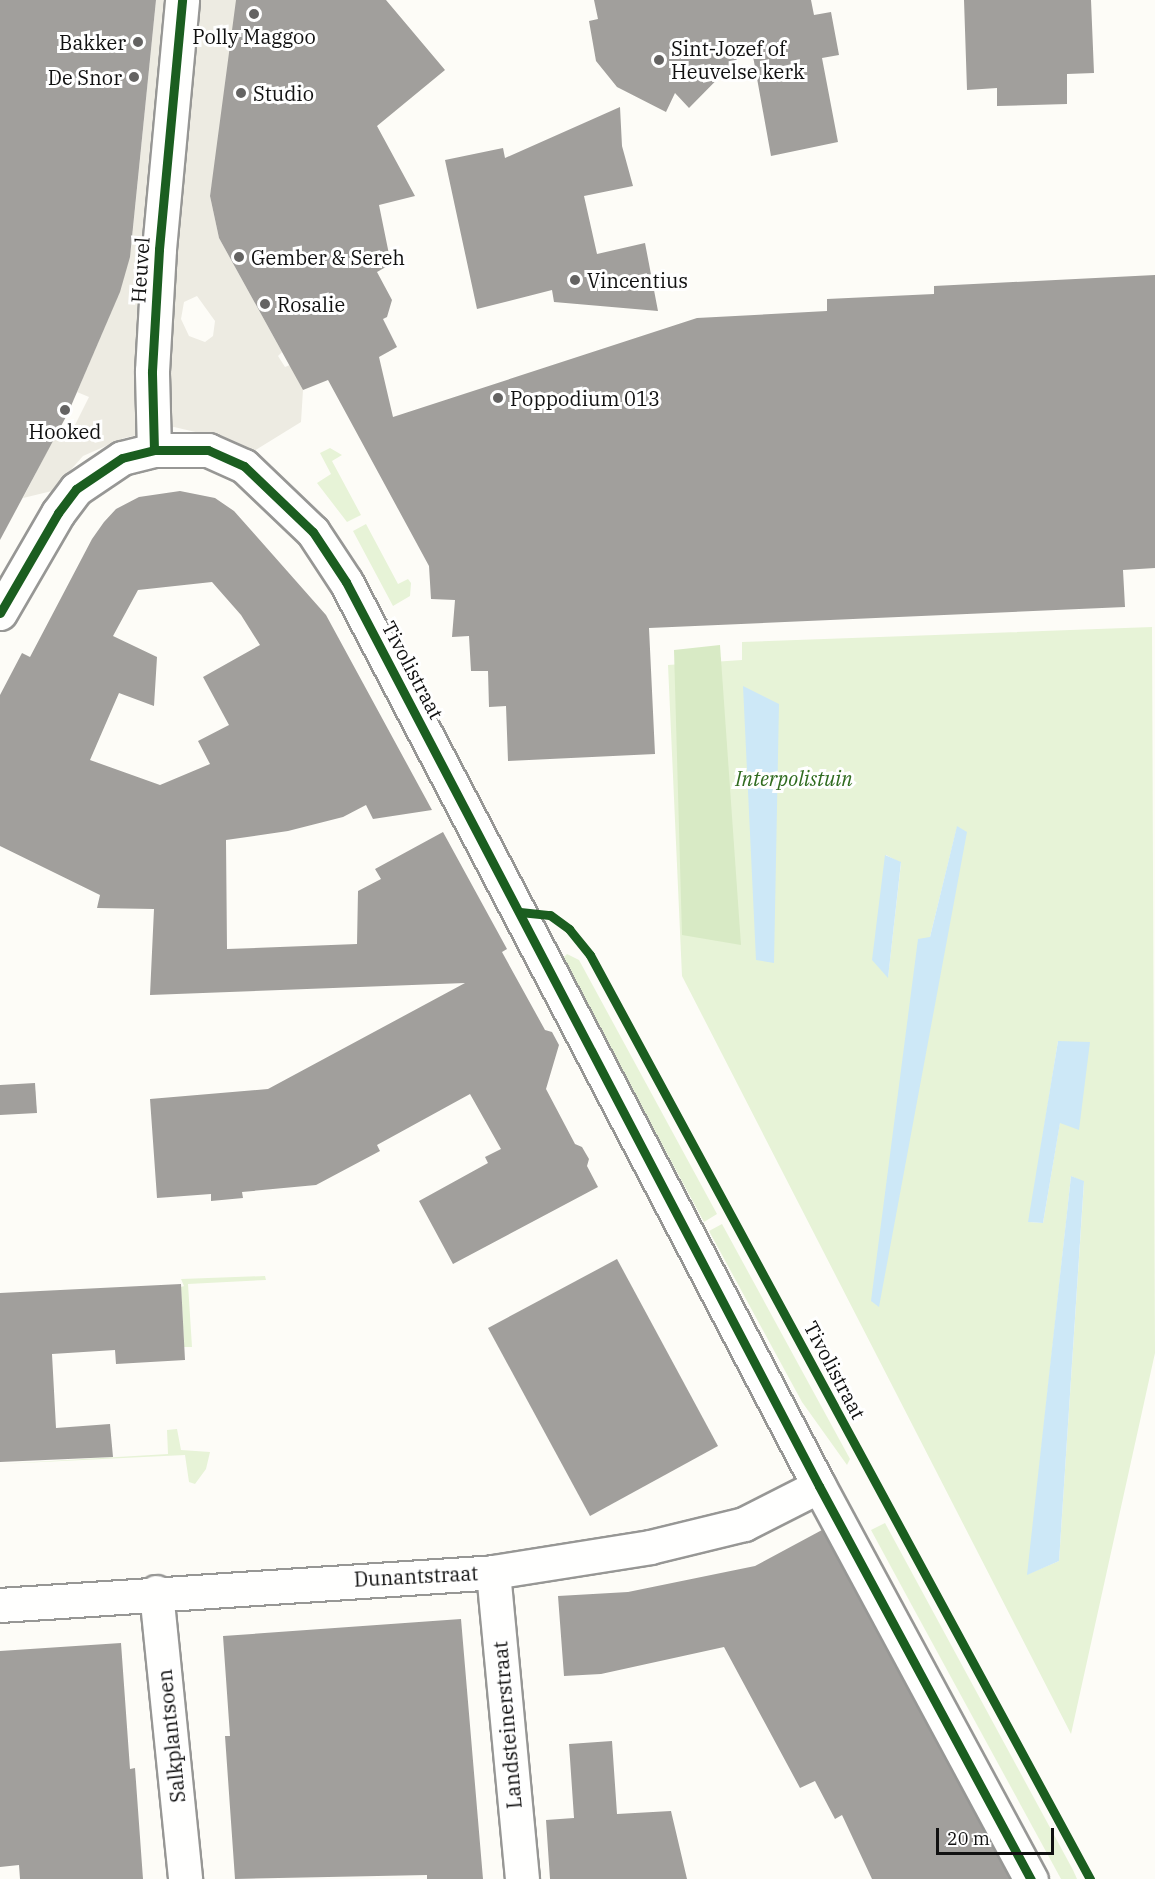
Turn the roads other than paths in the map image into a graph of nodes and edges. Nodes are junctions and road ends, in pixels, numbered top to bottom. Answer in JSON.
{"nodes":[{"id":1,"x":182,"y":0,"type":"edge"},
{"id":2,"x":154,"y":450,"type":"junction"},
{"id":3,"x":0,"y":613,"type":"edge"},
{"id":4,"x":819,"y":1486,"type":"junction"},
{"id":5,"x":493,"y":1572,"type":"junction"},
{"id":6,"x":156,"y":1592,"type":"junction"},
{"id":7,"x":0,"y":1605,"type":"edge"},
{"id":8,"x":185,"y":1879,"type":"edge"},
{"id":9,"x":522,"y":1879,"type":"edge"},
{"id":10,"x":1031,"y":1879,"type":"edge"}],
"edges":[{"from":1,"to":2,"type":"street","name":"Heuvel"},
{"from":2,"to":3,"type":"street"},
{"from":2,"to":4,"type":"street","name":"Tivolistraat"},
{"from":4,"to":5,"type":"street","name":"Dunantstraat"},
{"from":4,"to":10,"type":"street","name":"Tivolistraat"},
{"from":5,"to":6,"type":"street","name":"Dunantstraat"},
{"from":5,"to":9,"type":"street","name":"Landsteinerstraat"},
{"from":6,"to":7,"type":"street","name":"Dunantstraat"},
{"from":6,"to":8,"type":"street","name":"Salkplantsoen"}]}
